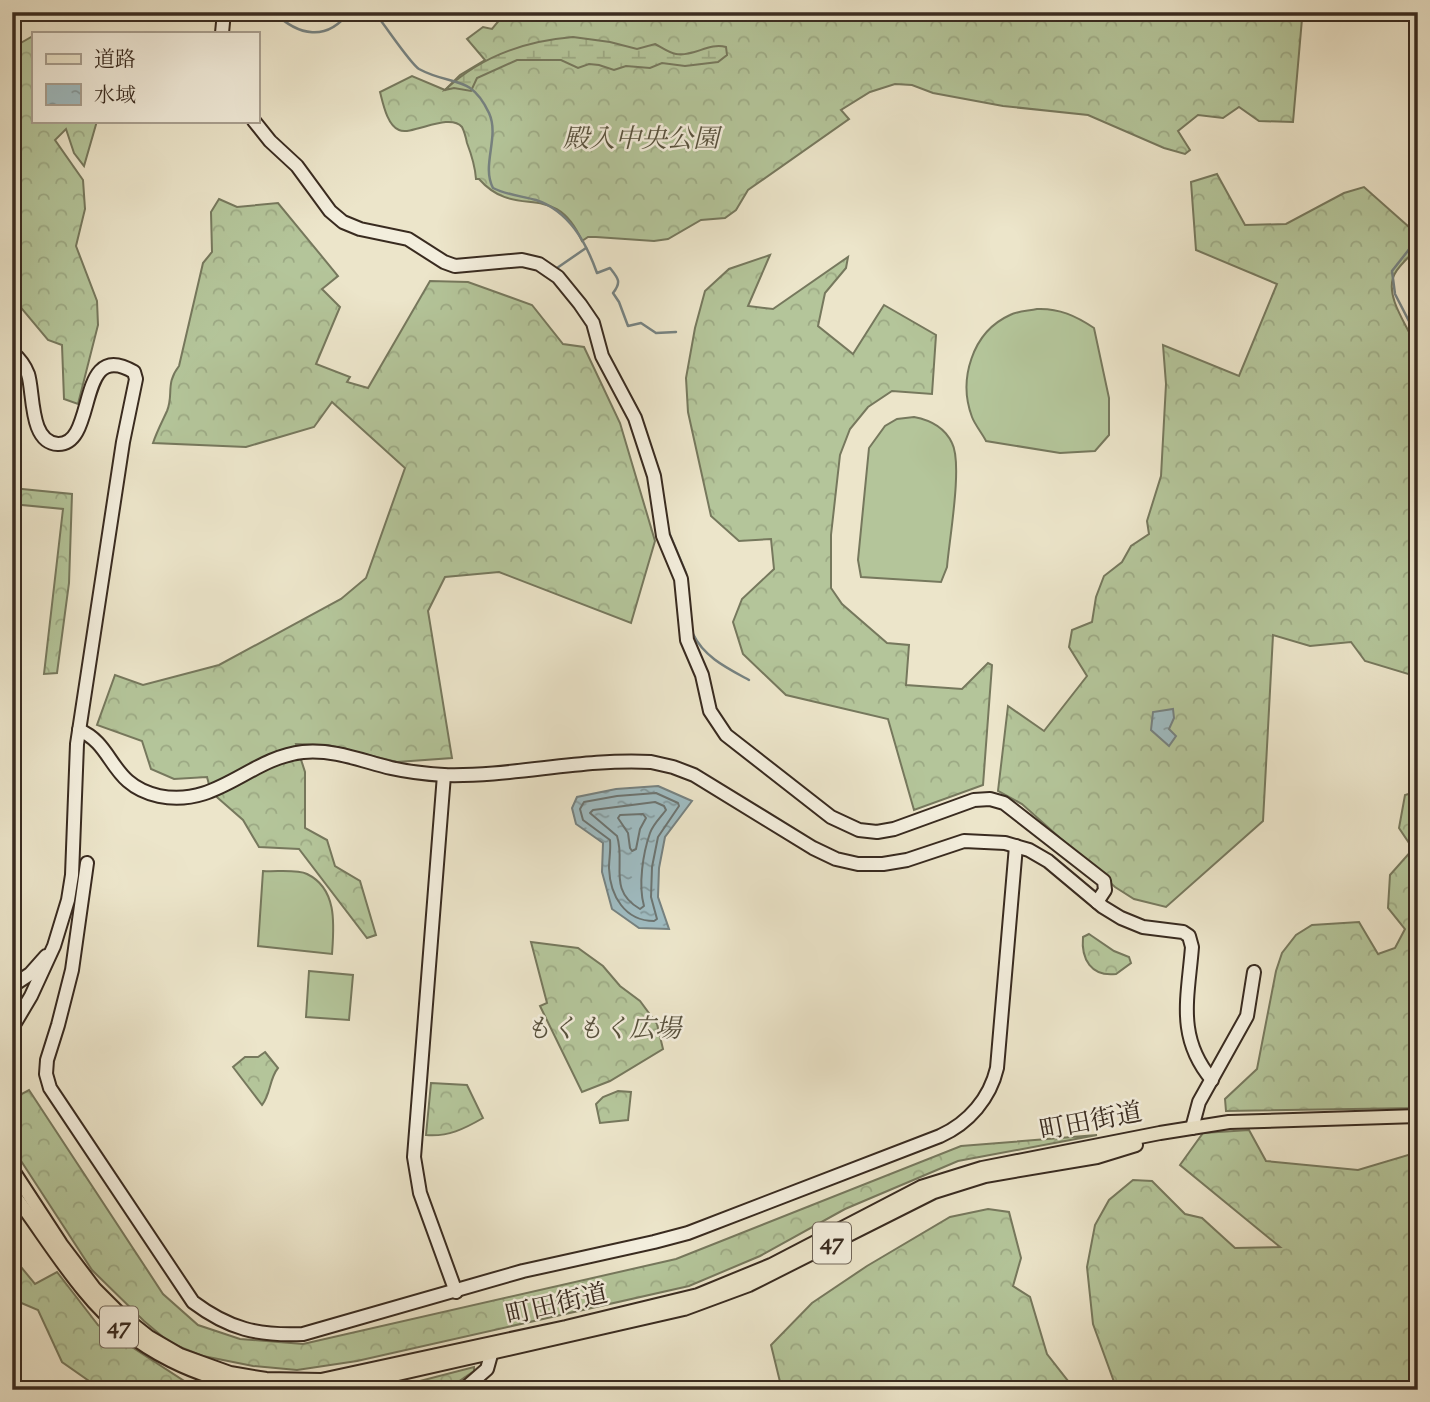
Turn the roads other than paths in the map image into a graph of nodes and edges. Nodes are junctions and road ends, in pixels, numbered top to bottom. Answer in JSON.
{"nodes":[{"id":1,"x":224,"y":12,"type":"edge"},
{"id":2,"x":222,"y":32,"type":"edge"},
{"id":3,"x":255,"y":122,"type":"edge"},
{"id":4,"x":12,"y":352,"type":"edge"},
{"id":5,"x":79,"y":730,"type":"junction"},
{"id":6,"x":444,"y":775,"type":"junction"},
{"id":7,"x":1016,"y":846,"type":"junction"},
{"id":8,"x":88,"y":863,"type":"dead end"},
{"id":9,"x":1097,"y":902,"type":"junction"},
{"id":10,"x":54,"y":946,"type":"junction"},
{"id":11,"x":1254,"y":972,"type":"dead end"},
{"id":12,"x":12,"y":986,"type":"edge"},
{"id":13,"x":12,"y":1028,"type":"edge"},
{"id":14,"x":1212,"y":1080,"type":"junction"},
{"id":15,"x":1418,"y":1116,"type":"edge"},
{"id":16,"x":1192,"y":1128,"type":"junction"},
{"id":17,"x":12,"y":1169,"type":"edge"},
{"id":18,"x":12,"y":1192,"type":"edge"},
{"id":19,"x":456,"y":1292,"type":"junction"},
{"id":20,"x":493,"y":1348,"type":"junction"},
{"id":21,"x":277,"y":1390,"type":"edge"},
{"id":22,"x":314,"y":1390,"type":"edge"},
{"id":23,"x":463,"y":1390,"type":"edge"}],
"edges":[{"from":1,"to":2,"type":"street"},
{"from":3,"to":9,"type":"street"},
{"from":4,"to":5,"type":"street"},
{"from":5,"to":6,"type":"street"},
{"from":5,"to":10,"type":"street"},
{"from":6,"to":7,"type":"street"},
{"from":6,"to":19,"type":"street"},
{"from":7,"to":9,"type":"street"},
{"from":7,"to":19,"type":"street"},
{"from":8,"to":19,"type":"street"},
{"from":9,"to":14,"type":"street"},
{"from":10,"to":12,"type":"street"},
{"from":10,"to":13,"type":"street"},
{"from":11,"to":14,"type":"street"},
{"from":14,"to":16,"type":"street"},
{"from":15,"to":16,"type":"main road","name":"町田街道","number":"47"},
{"from":16,"to":20,"type":"main road","name":"町田街道","number":"47"},
{"from":17,"to":20,"type":"main road","name":"町田街道","number":"47"},
{"from":18,"to":21,"type":"main road","number":"47"},
{"from":20,"to":22,"type":"main road","name":"町田街道","number":"47"},
{"from":20,"to":23,"type":"street"}]}
